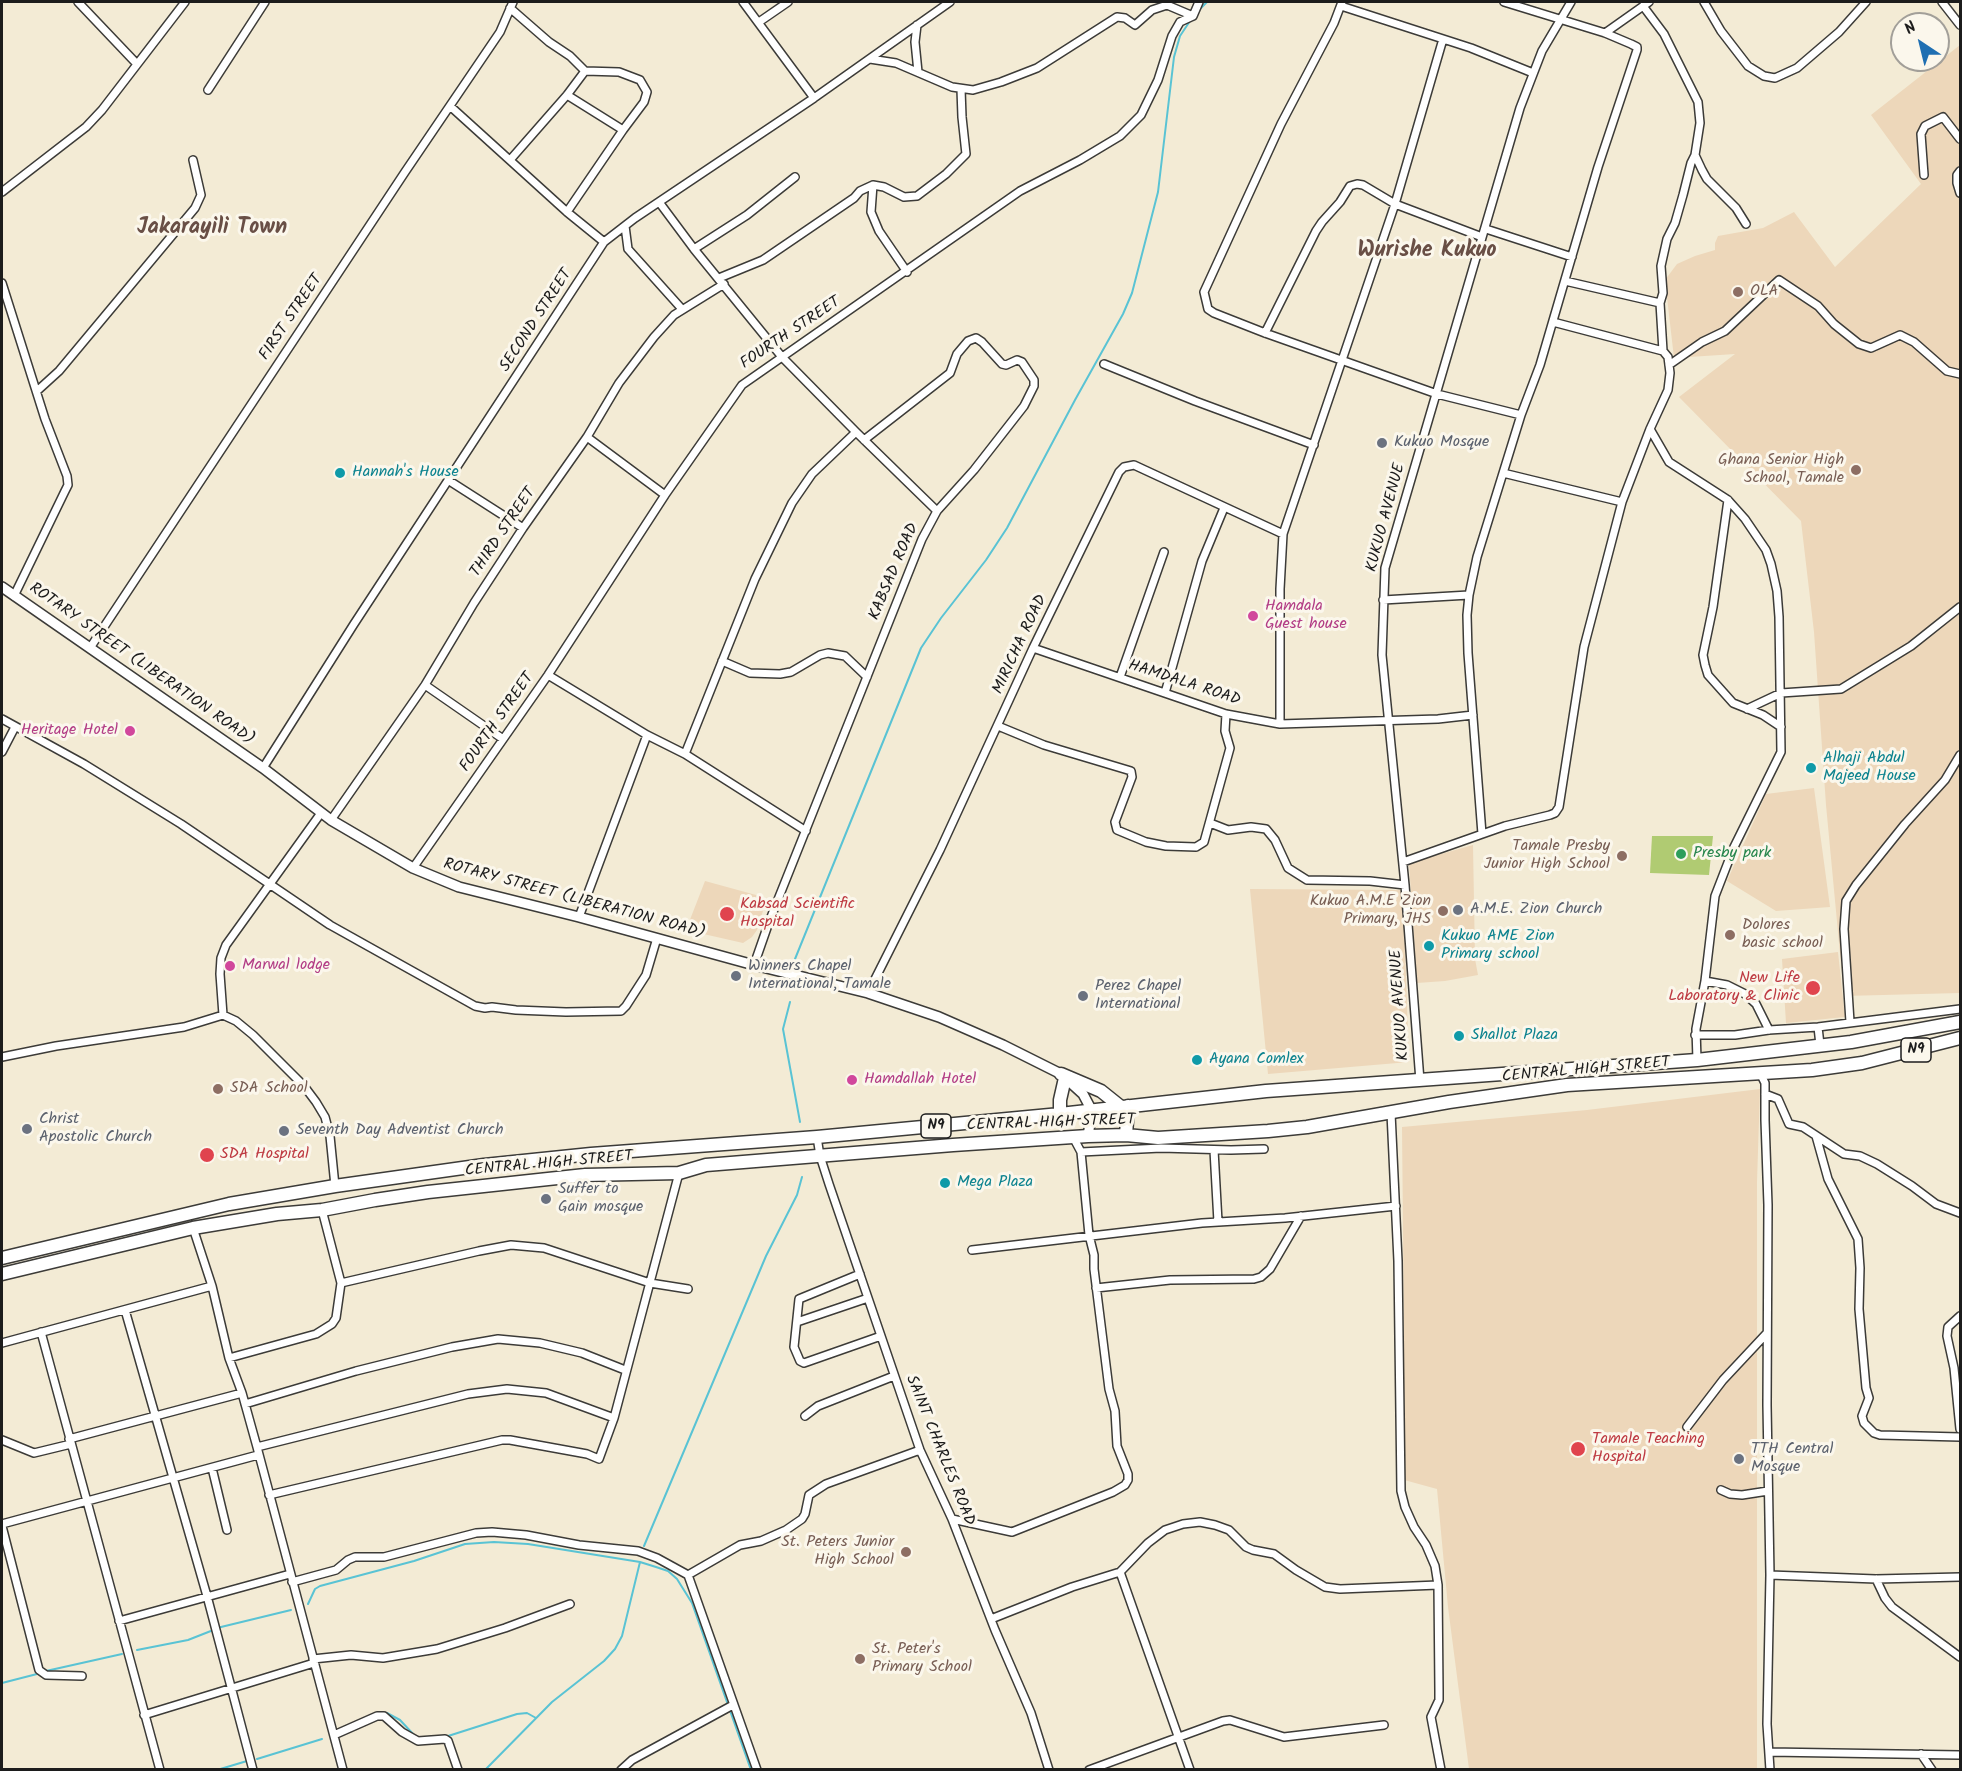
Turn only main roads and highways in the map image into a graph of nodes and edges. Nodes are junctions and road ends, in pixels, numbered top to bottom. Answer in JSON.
{"nodes":[{"id":1,"x":1960,"y":1022,"type":"edge"},
{"id":2,"x":1878,"y":1037,"type":"junction"},
{"id":3,"x":1960,"y":1038,"type":"edge"},
{"id":4,"x":1872,"y":1062,"type":"junction"},
{"id":5,"x":1125,"y":1106,"type":"junction"},
{"id":6,"x":1060,"y":1114,"type":"junction"},
{"id":7,"x":1126,"y":1135,"type":"junction"},
{"id":8,"x":3,"y":1257,"type":"edge"},
{"id":9,"x":2,"y":1272,"type":"edge"}],
"edges":[{"from":1,"to":2,"type":"highway","name":"CENTRAL HIGH STREET","number":"N9"},
{"from":2,"to":4,"type":"highway"},
{"from":2,"to":5,"type":"highway","name":"CENTRAL HIGH STREET","number":"N9"},
{"from":3,"to":4,"type":"highway","name":"CENTRAL HIGH STREET","number":"N9"},
{"from":4,"to":7,"type":"highway","name":"CENTRAL HIGH STREET","number":"N9"},
{"from":5,"to":6,"type":"highway","name":"CENTRAL HIGH STREET","number":"N9"},
{"from":5,"to":6,"type":"highway"},
{"from":5,"to":7,"type":"highway"},
{"from":6,"to":8,"type":"highway","name":"CENTRAL HIGH STREET","number":"N9"},
{"from":7,"to":9,"type":"highway","name":"CENTRAL HIGH STREET","number":"N9"},
{"from":8,"to":9,"type":"highway"}]}
